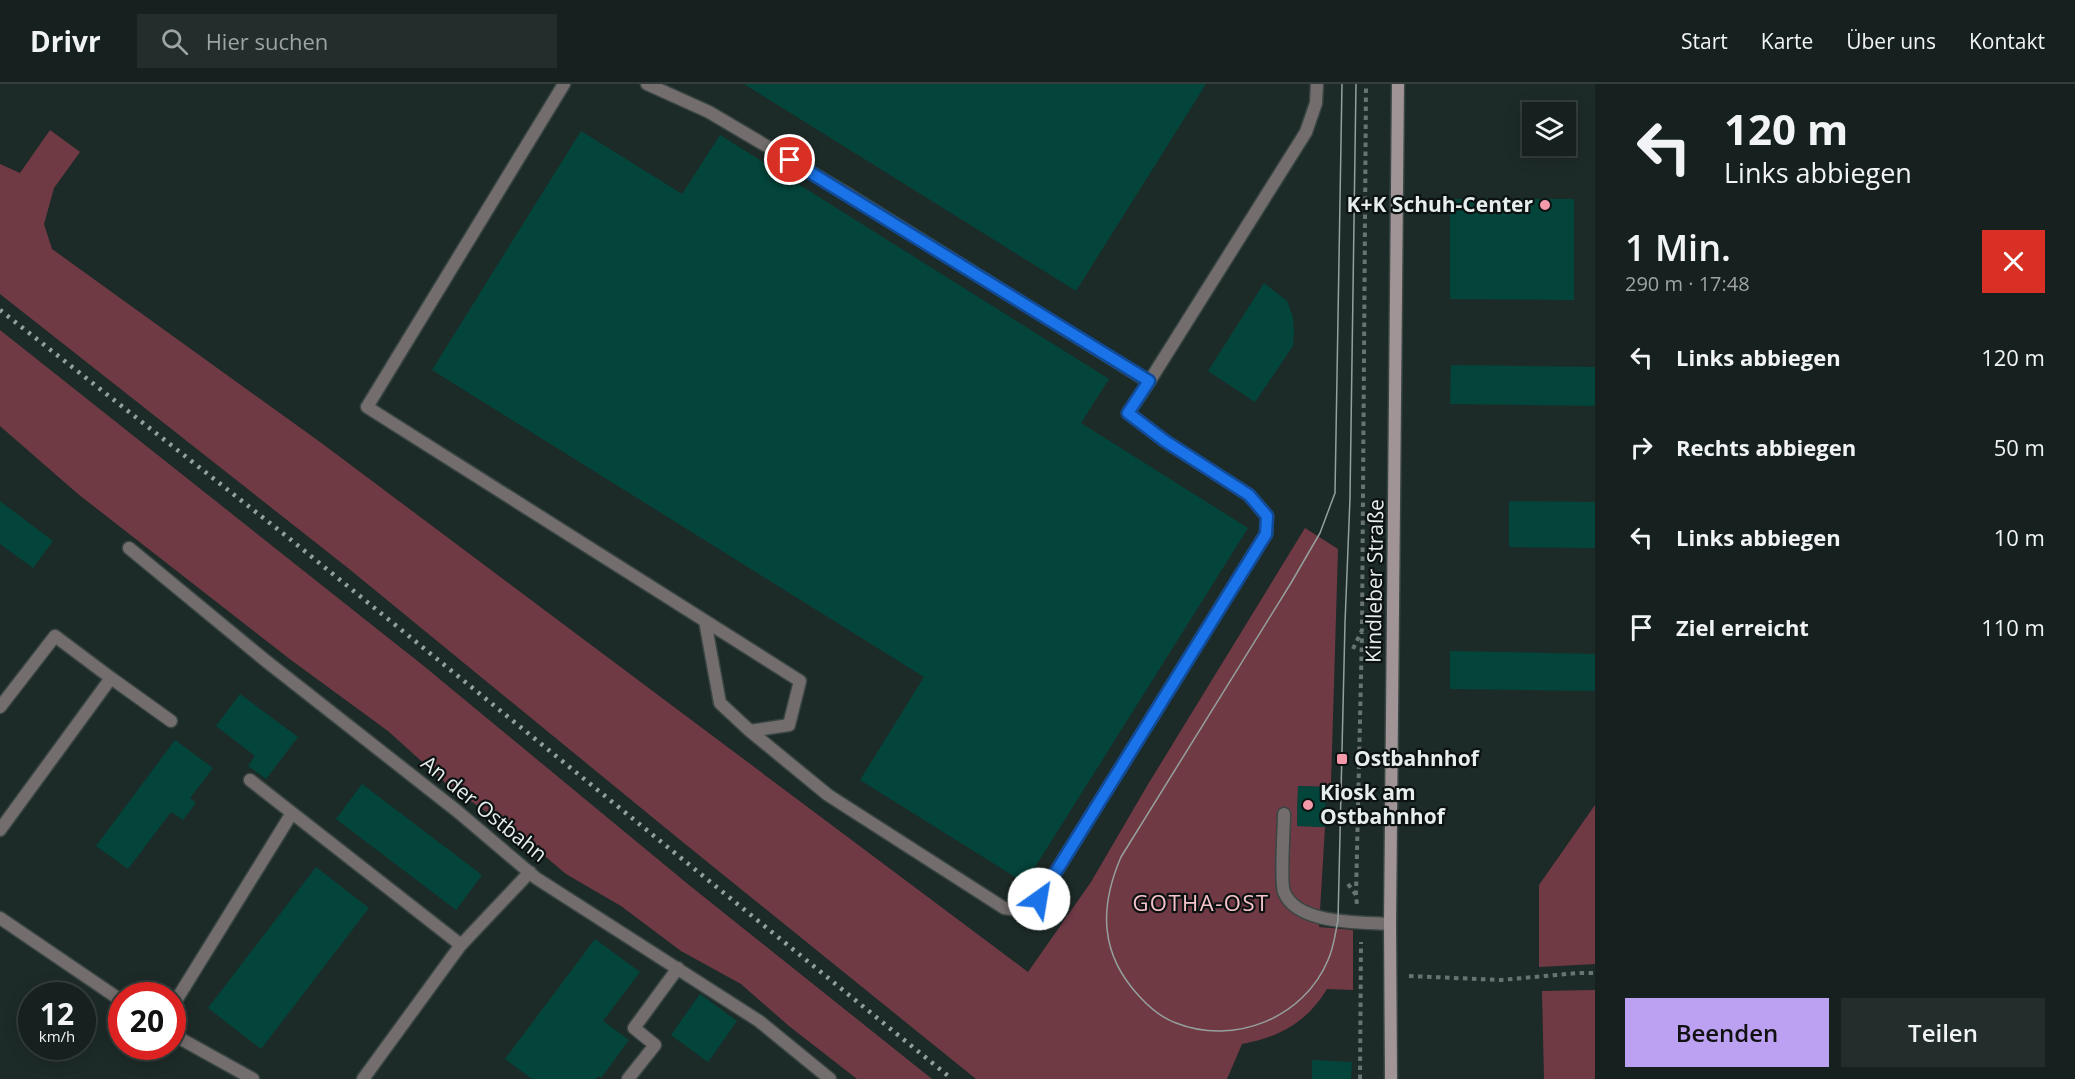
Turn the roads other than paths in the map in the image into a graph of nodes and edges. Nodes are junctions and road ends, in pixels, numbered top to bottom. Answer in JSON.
{"nodes":[{"id":1,"x":564,"y":84,"type":"edge"},
{"id":2,"x":647,"y":84,"type":"edge"},
{"id":3,"x":1317,"y":84,"type":"edge"},
{"id":4,"x":1398,"y":84,"type":"edge"},
{"id":5,"x":1149,"y":381,"type":"junction"},
{"id":6,"x":129,"y":548,"type":"dead end"},
{"id":7,"x":705,"y":621,"type":"junction"},
{"id":8,"x":111,"y":678,"type":"junction"},
{"id":9,"x":0,"y":706,"type":"edge"},
{"id":10,"x":171,"y":721,"type":"dead end"},
{"id":11,"x":750,"y":731,"type":"junction"},
{"id":12,"x":250,"y":780,"type":"dead end"},
{"id":13,"x":292,"y":813,"type":"junction"},
{"id":14,"x":1284,"y":814,"type":"dead end"},
{"id":15,"x":0,"y":830,"type":"edge"},
{"id":16,"x":530,"y":872,"type":"junction"},
{"id":17,"x":0,"y":918,"type":"edge"},
{"id":18,"x":1390,"y":924,"type":"junction"},
{"id":19,"x":460,"y":945,"type":"junction"},
{"id":20,"x":678,"y":968,"type":"junction"},
{"id":21,"x":186,"y":984,"type":"edge"},
{"id":22,"x":108,"y":991,"type":"edge"},
{"id":23,"x":186,"y":1043,"type":"edge"},
{"id":24,"x":253,"y":1079,"type":"edge"},
{"id":25,"x":363,"y":1079,"type":"edge"},
{"id":26,"x":628,"y":1079,"type":"edge"},
{"id":27,"x":830,"y":1079,"type":"edge"},
{"id":28,"x":1391,"y":1079,"type":"edge"}],
"edges":[{"from":1,"to":7,"type":"lane"},
{"from":2,"to":5,"type":"lane"},
{"from":3,"to":5,"type":"lane"},
{"from":4,"to":18,"type":"main road","name":"Kindleber Straße"},
{"from":5,"to":11,"type":"lane"},
{"from":6,"to":16,"type":"lane","name":"An der Ostbahn"},
{"from":7,"to":11,"type":"lane"},
{"from":7,"to":11,"type":"lane"},
{"from":8,"to":9,"type":"lane"},
{"from":8,"to":10,"type":"lane"},
{"from":8,"to":15,"type":"lane"},
{"from":12,"to":13,"type":"lane"},
{"from":13,"to":19,"type":"lane"},
{"from":13,"to":21,"type":"lane"},
{"from":14,"to":18,"type":"lane"},
{"from":16,"to":19,"type":"lane"},
{"from":16,"to":20,"type":"lane","name":"An der Ostbahn"},
{"from":17,"to":22,"type":"lane"},
{"from":18,"to":28,"type":"main road","name":"Kindleber Straße"},
{"from":19,"to":25,"type":"lane"},
{"from":20,"to":26,"type":"lane"},
{"from":20,"to":27,"type":"lane","name":"An der Ostbahn"},
{"from":23,"to":24,"type":"lane"}]}
